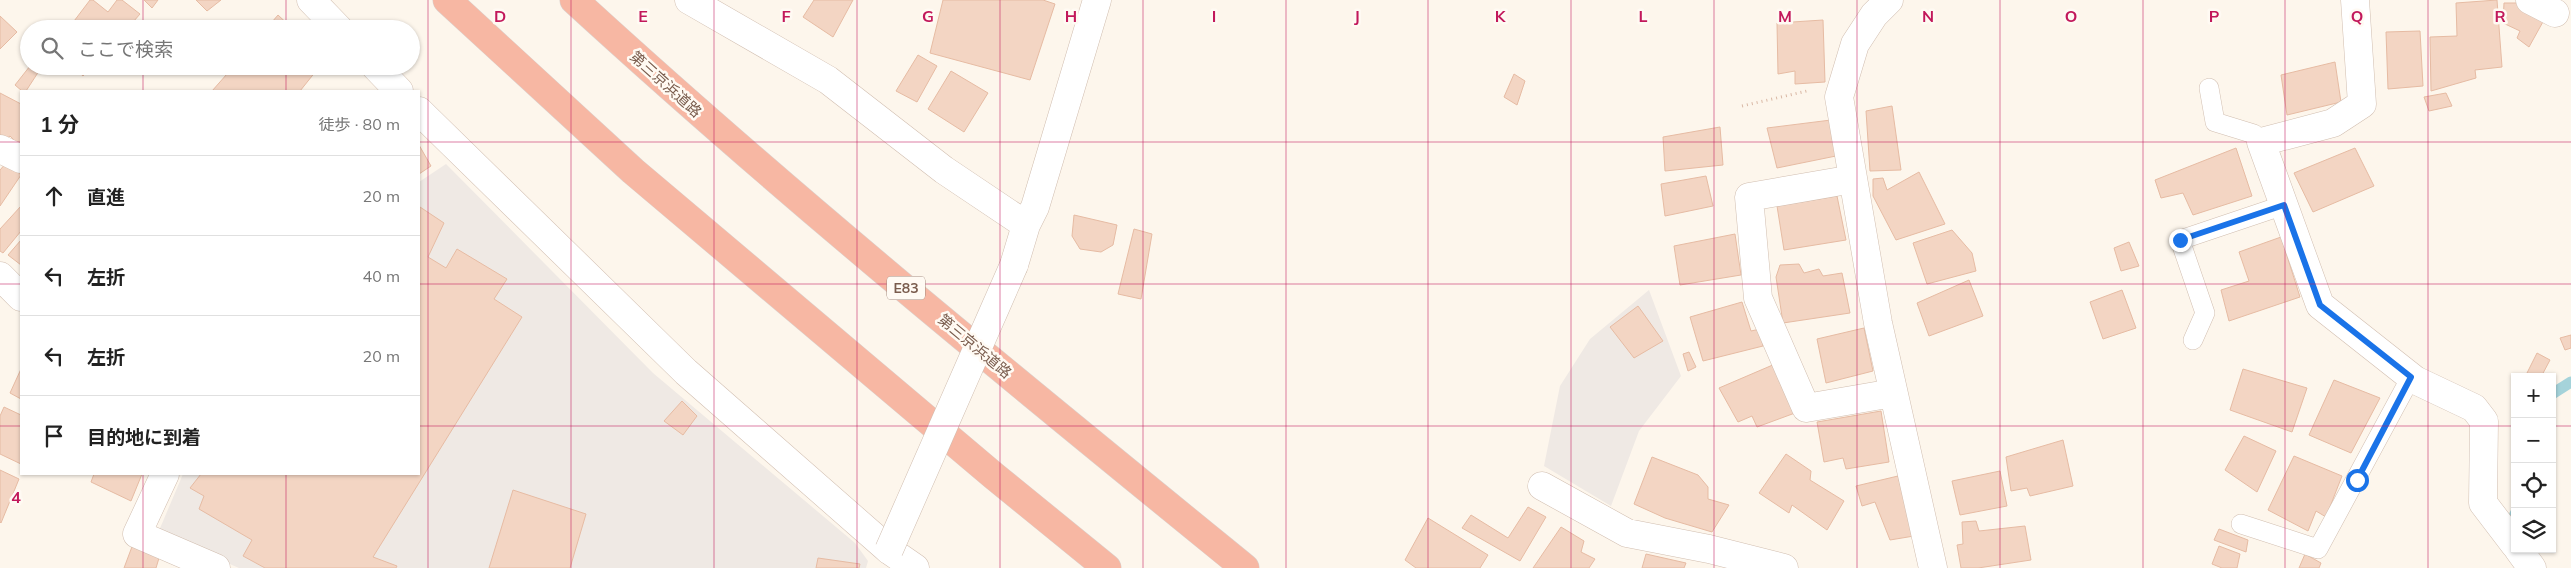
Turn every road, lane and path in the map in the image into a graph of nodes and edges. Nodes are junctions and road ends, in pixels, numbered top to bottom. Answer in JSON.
{"nodes":[{"id":1,"x":311,"y":0,"type":"edge"},
{"id":2,"x":447,"y":0,"type":"edge"},
{"id":3,"x":574,"y":0,"type":"edge"},
{"id":4,"x":689,"y":0,"type":"edge"},
{"id":5,"x":1097,"y":0,"type":"edge"},
{"id":6,"x":1889,"y":0,"type":"edge"},
{"id":7,"x":2355,"y":0,"type":"edge"},
{"id":8,"x":2530,"y":0,"type":"edge"},
{"id":9,"x":2559,"y":7,"type":"edge"},
{"id":10,"x":330,"y":20,"type":"edge"},
{"id":11,"x":384,"y":75,"type":"edge"},
{"id":12,"x":2209,"y":88,"type":"dead end"},
{"id":13,"x":398,"y":90,"type":"edge"},
{"id":14,"x":1840,"y":91,"type":"junction"},
{"id":15,"x":1742,"y":106,"type":"dead end"},
{"id":16,"x":420,"y":112,"type":"edge"},
{"id":17,"x":2261,"y":142,"type":"junction"},
{"id":18,"x":0,"y":149,"type":"edge"},
{"id":19,"x":20,"y":159,"type":"edge"},
{"id":20,"x":1853,"y":180,"type":"junction"},
{"id":21,"x":2284,"y":205,"type":"junction"},
{"id":22,"x":1026,"y":225,"type":"junction"},
{"id":23,"x":2193,"y":340,"type":"dead end"},
{"id":24,"x":2411,"y":377,"type":"junction"},
{"id":25,"x":1894,"y":393,"type":"junction"},
{"id":26,"x":165,"y":475,"type":"edge"},
{"id":27,"x":1542,"y":486,"type":"dead end"},
{"id":28,"x":2241,"y":524,"type":"dead end"},
{"id":29,"x":2511,"y":540,"type":"edge"},
{"id":30,"x":2521,"y":553,"type":"edge"},
{"id":31,"x":887,"y":559,"type":"edge"},
{"id":32,"x":1706,"y":559,"type":"edge"},
{"id":33,"x":216,"y":568,"type":"edge"},
{"id":34,"x":915,"y":568,"type":"edge"},
{"id":35,"x":1107,"y":568,"type":"edge"},
{"id":36,"x":1245,"y":568,"type":"edge"},
{"id":37,"x":1784,"y":568,"type":"edge"},
{"id":38,"x":1932,"y":568,"type":"edge"},
{"id":39,"x":2532,"y":568,"type":"edge"}],
"edges":[{"from":1,"to":10,"type":"street"},
{"from":2,"to":35,"type":"highway"},
{"from":3,"to":36,"type":"highway","name":"第三京浜道路","number":"E83"},
{"from":4,"to":22,"type":"street"},
{"from":5,"to":22,"type":"street"},
{"from":6,"to":14,"type":"street"},
{"from":7,"to":17,"type":"street"},
{"from":8,"to":9,"type":"street"},
{"from":11,"to":13,"type":"street"},
{"from":12,"to":17,"type":"lane"},
{"from":14,"to":15,"type":"path"},
{"from":14,"to":20,"type":"street"},
{"from":16,"to":31,"type":"street"},
{"from":17,"to":21,"type":"street"},
{"from":18,"to":19,"type":"street"},
{"from":20,"to":25,"type":"street"},
{"from":20,"to":25,"type":"street"},
{"from":21,"to":23,"type":"lane"},
{"from":21,"to":24,"type":"street"},
{"from":22,"to":31,"type":"street","bridge":true},
{"from":24,"to":28,"type":"lane"},
{"from":24,"to":29,"type":"street"},
{"from":25,"to":38,"type":"street"},
{"from":26,"to":33,"type":"street"},
{"from":27,"to":32,"type":"street"},
{"from":30,"to":39,"type":"street"},
{"from":31,"to":34,"type":"street"},
{"from":32,"to":37,"type":"street"}]}
